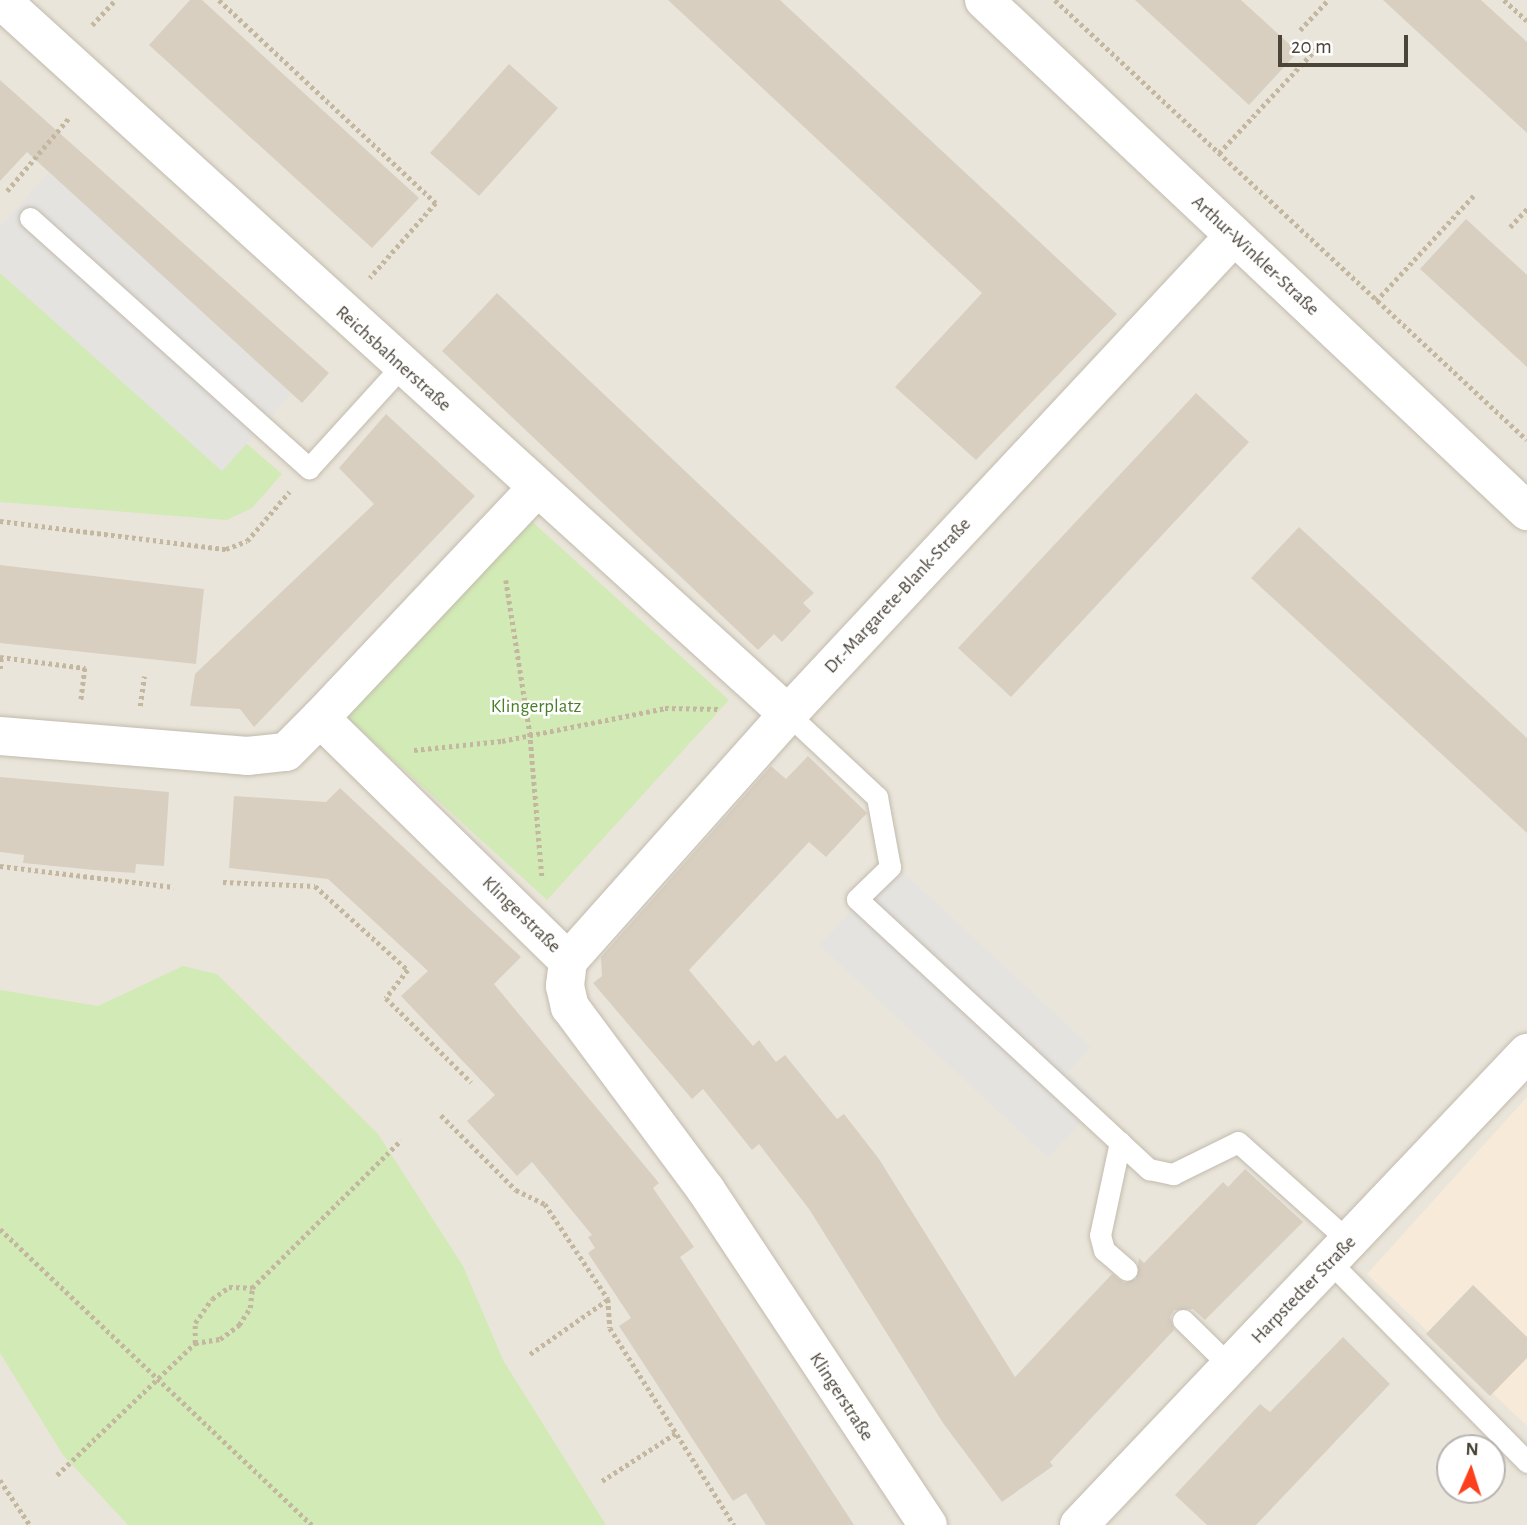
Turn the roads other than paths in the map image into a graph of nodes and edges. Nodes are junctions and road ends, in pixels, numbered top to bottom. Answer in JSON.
{"nodes":[{"id":1,"x":1,"y":0,"type":"edge"},
{"id":2,"x":984,"y":0,"type":"edge"},
{"id":3,"x":30,"y":218,"type":"dead end"},
{"id":4,"x":1234,"y":236,"type":"junction"},
{"id":5,"x":401,"y":366,"type":"junction"},
{"id":6,"x":535,"y":489,"type":"junction"},
{"id":7,"x":1527,"y":511,"type":"edge"},
{"id":8,"x":320,"y":718,"type":"junction"},
{"id":9,"x":780,"y":723,"type":"junction"},
{"id":10,"x":0,"y":736,"type":"edge"},
{"id":11,"x":557,"y":951,"type":"junction"},
{"id":12,"x":1527,"y":1053,"type":"edge"},
{"id":13,"x":1120,"y":1142,"type":"junction"},
{"id":14,"x":1340,"y":1252,"type":"junction"},
{"id":15,"x":1127,"y":1270,"type":"dead end"},
{"id":16,"x":1183,"y":1320,"type":"dead end"},
{"id":17,"x":1230,"y":1366,"type":"junction"},
{"id":18,"x":1527,"y":1462,"type":"edge"},
{"id":19,"x":928,"y":1525,"type":"edge"},
{"id":20,"x":1079,"y":1525,"type":"edge"}],
"edges":[{"from":1,"to":5,"type":"street","name":"Reichsbahnerstraße"},
{"from":2,"to":4,"type":"street","name":"Arthur-Winkler-Straße"},
{"from":3,"to":5,"type":"lane"},
{"from":4,"to":7,"type":"street","name":"Arthur-Winkler-Straße"},
{"from":4,"to":9,"type":"street","name":"Dr.-Margarete-Blank-Straße"},
{"from":5,"to":6,"type":"street","name":"Reichsbahnerstraße"},
{"from":6,"to":8,"type":"street"},
{"from":6,"to":9,"type":"street","name":"Reichsbahnerstraße"},
{"from":8,"to":10,"type":"street"},
{"from":8,"to":11,"type":"street","name":"Klingerstraße"},
{"from":9,"to":11,"type":"street","name":"Dr.-Margarete-Blank-Straße"},
{"from":9,"to":13,"type":"lane"},
{"from":11,"to":19,"type":"street","name":"Klingerstraße"},
{"from":12,"to":14,"type":"street","name":"Harpstedter Straße"},
{"from":13,"to":14,"type":"lane"},
{"from":13,"to":15,"type":"lane"},
{"from":14,"to":17,"type":"street","name":"Harpstedter Straße"},
{"from":14,"to":18,"type":"lane"},
{"from":16,"to":17,"type":"lane"},
{"from":17,"to":20,"type":"street","name":"Harpstedter Straße"}]}
